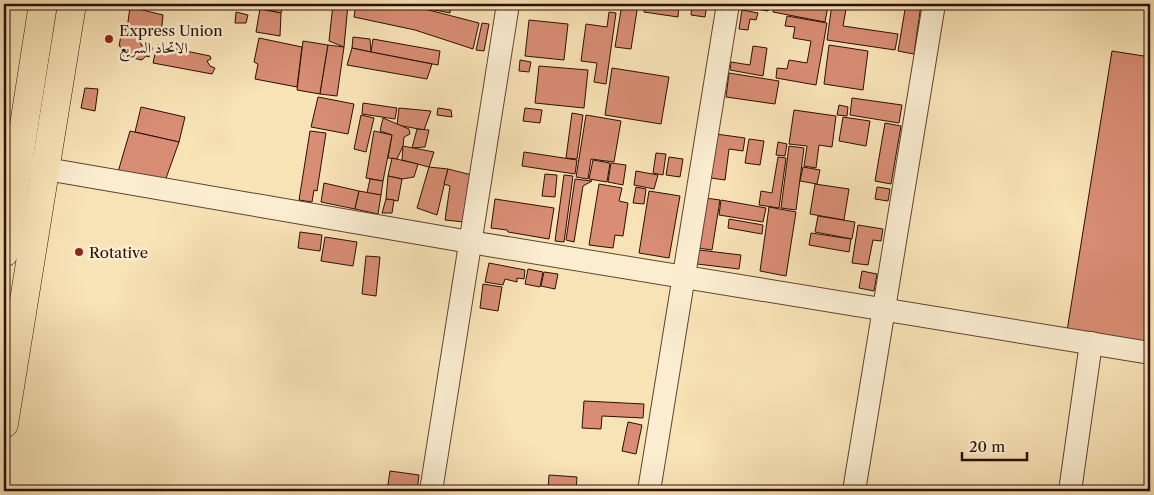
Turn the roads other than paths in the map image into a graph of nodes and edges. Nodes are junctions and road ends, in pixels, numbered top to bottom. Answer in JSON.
{"nodes":[{"id":1,"x":44,"y":4,"type":"edge"},
{"id":2,"x":72,"y":4,"type":"edge"},
{"id":3,"x":508,"y":4,"type":"edge"},
{"id":4,"x":728,"y":4,"type":"edge"},
{"id":5,"x":934,"y":4,"type":"edge"},
{"id":6,"x":18,"y":164,"type":"junction"},
{"id":7,"x":46,"y":169,"type":"junction"},
{"id":8,"x":470,"y":242,"type":"junction"},
{"id":9,"x":4,"y":252,"type":"edge"},
{"id":10,"x":682,"y":277,"type":"junction"},
{"id":11,"x":885,"y":310,"type":"junction"},
{"id":12,"x":1091,"y":343,"type":"junction"},
{"id":13,"x":1150,"y":353,"type":"edge"},
{"id":14,"x":4,"y":424,"type":"edge"},
{"id":15,"x":431,"y":491,"type":"edge"},
{"id":16,"x":648,"y":491,"type":"edge"},
{"id":17,"x":854,"y":491,"type":"edge"},
{"id":18,"x":1070,"y":491,"type":"edge"}],
"edges":[{"from":1,"to":6,"type":"main road"},
{"from":2,"to":7,"type":"main road"},
{"from":3,"to":8,"type":"street"},
{"from":4,"to":10,"type":"street"},
{"from":5,"to":11,"type":"street"},
{"from":6,"to":7,"type":"street"},
{"from":6,"to":9,"type":"main road"},
{"from":7,"to":8,"type":"street"},
{"from":7,"to":14,"type":"main road"},
{"from":8,"to":10,"type":"street"},
{"from":8,"to":15,"type":"street"},
{"from":10,"to":11,"type":"street"},
{"from":10,"to":16,"type":"street"},
{"from":11,"to":12,"type":"street"},
{"from":11,"to":17,"type":"street"},
{"from":12,"to":13,"type":"street"},
{"from":12,"to":18,"type":"street"}]}
